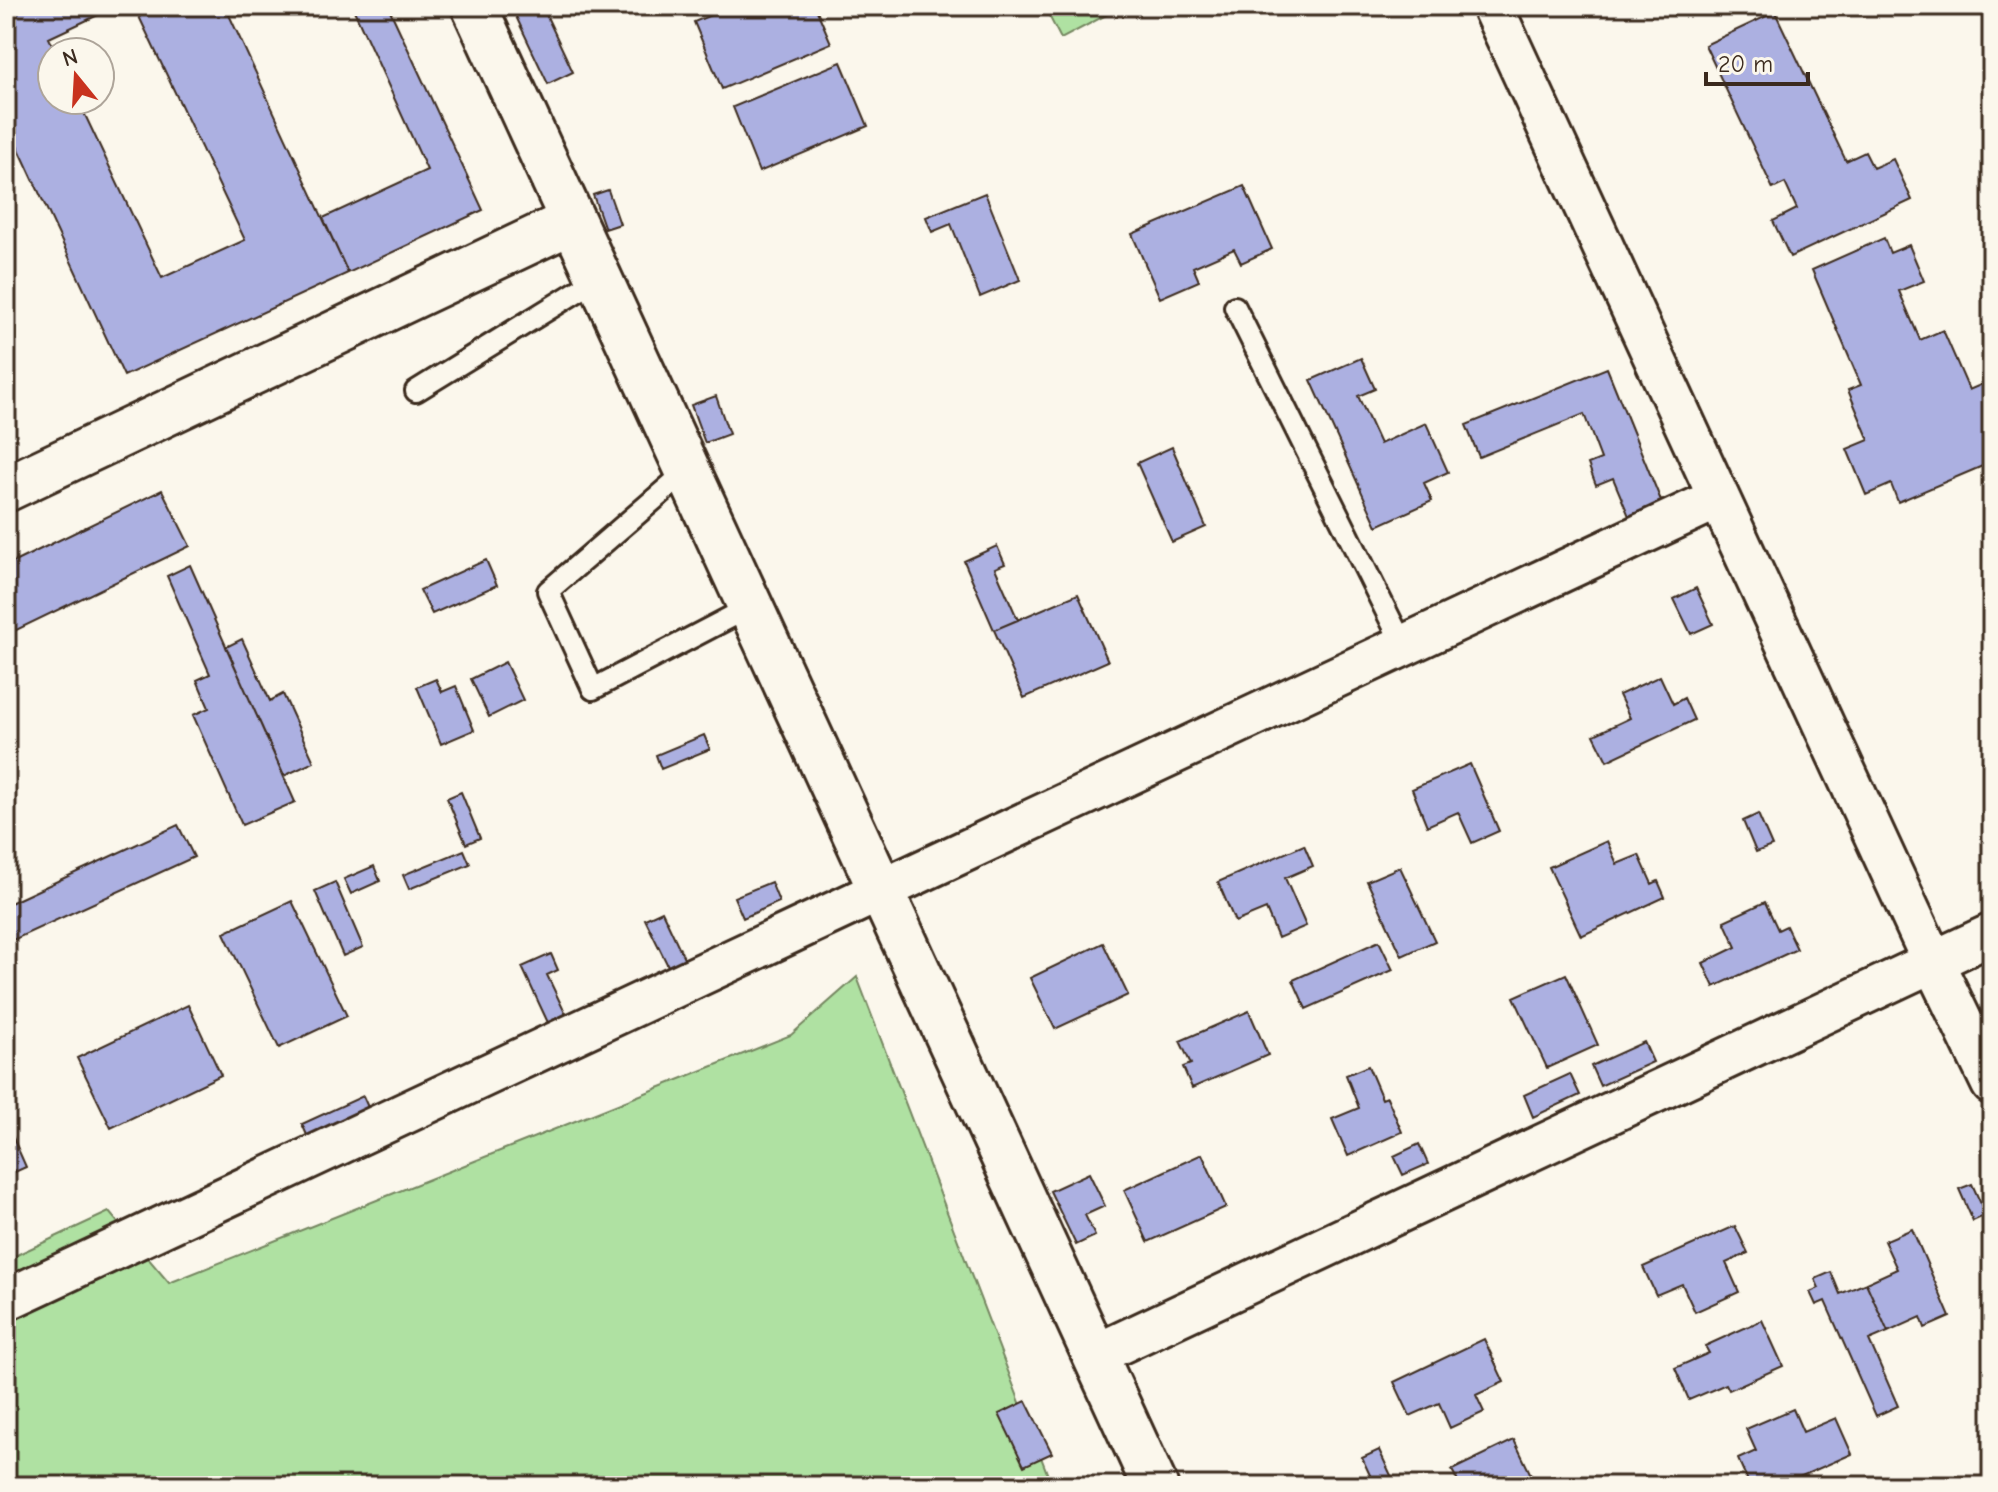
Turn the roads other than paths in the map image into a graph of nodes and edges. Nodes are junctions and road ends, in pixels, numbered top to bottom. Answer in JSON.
{"nodes":[{"id":1,"x":474,"y":6,"type":"edge"},
{"id":2,"x":1492,"y":6,"type":"edge"},
{"id":3,"x":572,"y":221,"type":"junction"},
{"id":4,"x":599,"y":278,"type":"junction"},
{"id":5,"x":1235,"y":307,"type":"dead end"},
{"id":6,"x":416,"y":391,"type":"dead end"},
{"id":7,"x":687,"y":471,"type":"junction"},
{"id":8,"x":6,"y":489,"type":"edge"},
{"id":9,"x":1719,"y":498,"type":"junction"},
{"id":10,"x":750,"y":607,"type":"junction"},
{"id":11,"x":1403,"y":645,"type":"junction"},
{"id":12,"x":881,"y":890,"type":"junction"},
{"id":13,"x":1992,"y":934,"type":"edge"},
{"id":14,"x":1933,"y":962,"type":"junction"},
{"id":15,"x":1992,"y":1084,"type":"edge"},
{"id":16,"x":6,"y":1300,"type":"edge"},
{"id":17,"x":1095,"y":1355,"type":"junction"},
{"id":18,"x":1155,"y":1486,"type":"edge"}],
"edges":[{"from":1,"to":3,"type":"main road"},
{"from":2,"to":9,"type":"street"},
{"from":3,"to":4,"type":"main road"},
{"from":3,"to":8,"type":"main road"},
{"from":4,"to":6,"type":"lane"},
{"from":4,"to":7,"type":"main road"},
{"from":5,"to":11,"type":"lane"},
{"from":7,"to":10,"type":"main road"},
{"from":7,"to":10,"type":"lane"},
{"from":9,"to":11,"type":"street"},
{"from":9,"to":14,"type":"street"},
{"from":10,"to":12,"type":"main road"},
{"from":11,"to":12,"type":"street"},
{"from":12,"to":16,"type":"street"},
{"from":12,"to":17,"type":"main road"},
{"from":13,"to":14,"type":"street"},
{"from":14,"to":15,"type":"street"},
{"from":14,"to":17,"type":"street"},
{"from":17,"to":18,"type":"main road"}]}
